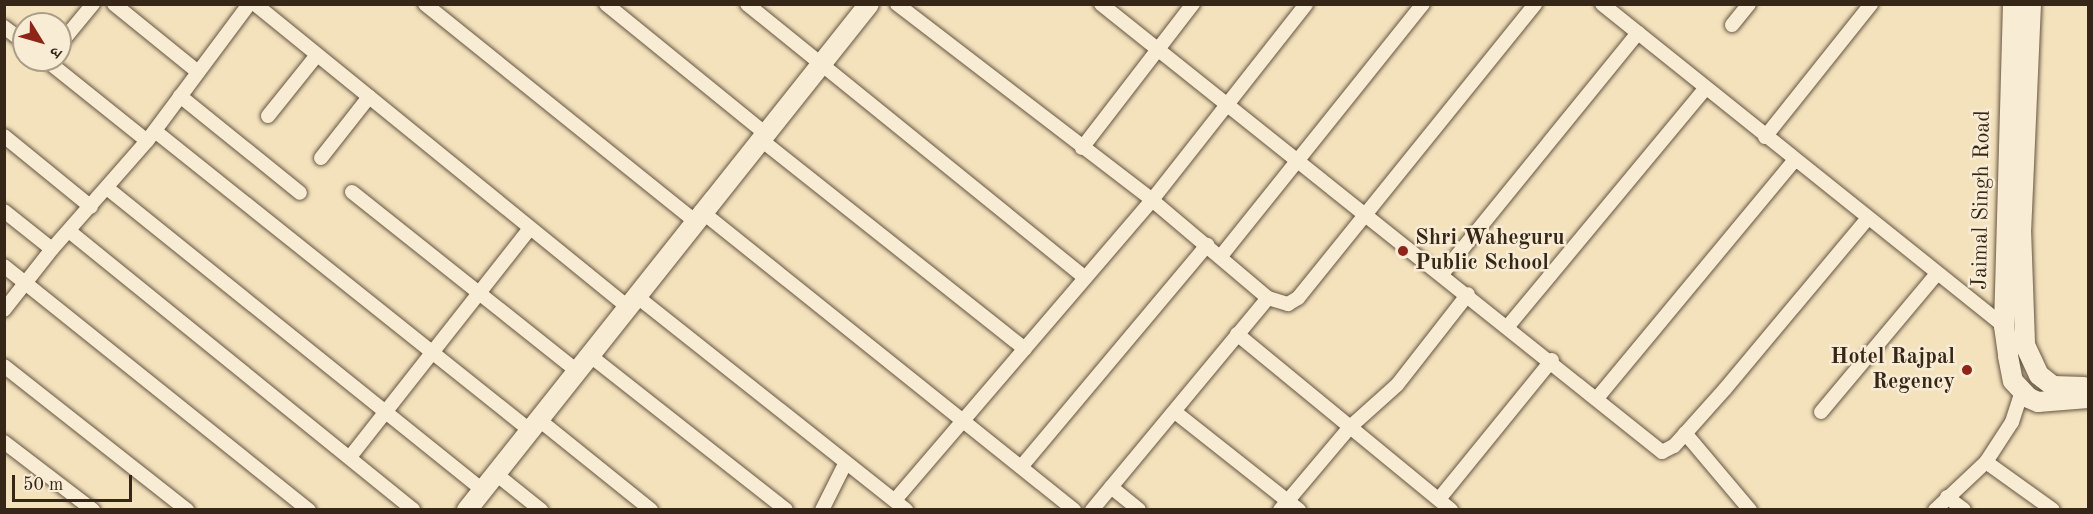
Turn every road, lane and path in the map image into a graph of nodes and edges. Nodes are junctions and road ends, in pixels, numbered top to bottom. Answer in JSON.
{"nodes":[{"id":1,"x":93,"y":4,"type":"edge"},
{"id":2,"x":114,"y":4,"type":"edge"},
{"id":3,"x":249,"y":4,"type":"edge"},
{"id":4,"x":255,"y":4,"type":"edge"},
{"id":5,"x":425,"y":4,"type":"edge"},
{"id":6,"x":606,"y":4,"type":"edge"},
{"id":7,"x":747,"y":4,"type":"edge"},
{"id":8,"x":869,"y":4,"type":"edge"},
{"id":9,"x":897,"y":4,"type":"edge"},
{"id":10,"x":1101,"y":4,"type":"edge"},
{"id":11,"x":1193,"y":4,"type":"edge"},
{"id":12,"x":1306,"y":4,"type":"edge"},
{"id":13,"x":1423,"y":4,"type":"edge"},
{"id":14,"x":1536,"y":4,"type":"edge"},
{"id":15,"x":1602,"y":4,"type":"edge"},
{"id":16,"x":1749,"y":4,"type":"edge"},
{"id":17,"x":1871,"y":4,"type":"edge"},
{"id":18,"x":2013,"y":4,"type":"edge"},
{"id":19,"x":2031,"y":4,"type":"edge"},
{"id":20,"x":1732,"y":25,"type":"dead end"},
{"id":21,"x":72,"y":29,"type":"edge"},
{"id":22,"x":1638,"y":33,"type":"junction"},
{"id":23,"x":1158,"y":49,"type":"junction"},
{"id":24,"x":317,"y":54,"type":"junction"},
{"id":25,"x":821,"y":64,"type":"junction"},
{"id":26,"x":63,"y":72,"type":"edge"},
{"id":27,"x":198,"y":72,"type":"junction"},
{"id":28,"x":1706,"y":88,"type":"junction"},
{"id":29,"x":180,"y":96,"type":"junction"},
{"id":30,"x":369,"y":97,"type":"junction"},
{"id":31,"x":1228,"y":103,"type":"junction"},
{"id":32,"x":268,"y":116,"type":"dead end"},
{"id":33,"x":4,"y":136,"type":"edge"},
{"id":34,"x":151,"y":136,"type":"junction"},
{"id":35,"x":763,"y":136,"type":"junction"},
{"id":36,"x":1765,"y":137,"type":"junction"},
{"id":37,"x":1082,"y":148,"type":"junction"},
{"id":38,"x":321,"y":158,"type":"dead end"},
{"id":39,"x":1795,"y":160,"type":"junction"},
{"id":40,"x":1298,"y":162,"type":"junction"},
{"id":41,"x":107,"y":188,"type":"junction"},
{"id":42,"x":352,"y":192,"type":"dead end"},
{"id":43,"x":300,"y":193,"type":"dead end"},
{"id":44,"x":1152,"y":200,"type":"junction"},
{"id":45,"x":92,"y":207,"type":"junction"},
{"id":46,"x":4,"y":211,"type":"edge"},
{"id":47,"x":1364,"y":214,"type":"junction"},
{"id":48,"x":697,"y":216,"type":"junction"},
{"id":49,"x":1868,"y":218,"type":"junction"},
{"id":50,"x":531,"y":228,"type":"junction"},
{"id":51,"x":69,"y":231,"type":"junction"},
{"id":52,"x":1207,"y":246,"type":"junction"},
{"id":53,"x":52,"y":249,"type":"junction"},
{"id":54,"x":1221,"y":256,"type":"junction"},
{"id":55,"x":4,"y":266,"type":"edge"},
{"id":56,"x":1442,"y":274,"type":"junction"},
{"id":57,"x":1937,"y":274,"type":"junction"},
{"id":58,"x":1085,"y":278,"type":"junction"},
{"id":59,"x":26,"y":283,"type":"junction"},
{"id":60,"x":480,"y":293,"type":"junction"},
{"id":61,"x":1468,"y":294,"type":"junction"},
{"id":62,"x":1268,"y":298,"type":"junction"},
{"id":63,"x":631,"y":300,"type":"junction"},
{"id":64,"x":4,"y":310,"type":"edge"},
{"id":65,"x":1509,"y":325,"type":"junction"},
{"id":66,"x":2004,"y":326,"type":"junction"},
{"id":67,"x":1237,"y":334,"type":"junction"},
{"id":68,"x":1024,"y":349,"type":"junction"},
{"id":69,"x":433,"y":351,"type":"junction"},
{"id":70,"x":588,"y":354,"type":"junction"},
{"id":71,"x":1552,"y":360,"type":"junction"},
{"id":72,"x":4,"y":366,"type":"edge"},
{"id":73,"x":576,"y":370,"type":"junction"},
{"id":74,"x":2088,"y":386,"type":"edge"},
{"id":75,"x":2021,"y":394,"type":"junction"},
{"id":76,"x":1598,"y":397,"type":"junction"},
{"id":77,"x":2088,"y":398,"type":"edge"},
{"id":78,"x":386,"y":411,"type":"junction"},
{"id":79,"x":1174,"y":412,"type":"junction"},
{"id":80,"x":1821,"y":412,"type":"dead end"},
{"id":81,"x":963,"y":420,"type":"junction"},
{"id":82,"x":534,"y":425,"type":"junction"},
{"id":83,"x":1349,"y":428,"type":"junction"},
{"id":84,"x":1685,"y":433,"type":"junction"},
{"id":85,"x":4,"y":442,"type":"edge"},
{"id":86,"x":350,"y":457,"type":"junction"},
{"id":87,"x":1986,"y":462,"type":"junction"},
{"id":88,"x":845,"y":464,"type":"junction"},
{"id":89,"x":1021,"y":467,"type":"junction"},
{"id":90,"x":496,"y":474,"type":"junction"},
{"id":91,"x":1111,"y":487,"type":"junction"},
{"id":92,"x":482,"y":490,"type":"junction"},
{"id":93,"x":1947,"y":497,"type":"junction"},
{"id":94,"x":295,"y":498,"type":"junction"},
{"id":95,"x":1439,"y":499,"type":"junction"},
{"id":96,"x":895,"y":500,"type":"junction"},
{"id":97,"x":1283,"y":505,"type":"edge"},
{"id":98,"x":93,"y":510,"type":"edge"},
{"id":99,"x":187,"y":510,"type":"edge"},
{"id":100,"x":285,"y":510,"type":"edge"},
{"id":101,"x":309,"y":510,"type":"edge"},
{"id":102,"x":413,"y":510,"type":"edge"},
{"id":103,"x":466,"y":510,"type":"edge"},
{"id":104,"x":541,"y":510,"type":"edge"},
{"id":105,"x":651,"y":510,"type":"edge"},
{"id":106,"x":786,"y":510,"type":"edge"},
{"id":107,"x":822,"y":510,"type":"edge"},
{"id":108,"x":906,"y":510,"type":"edge"},
{"id":109,"x":1074,"y":510,"type":"edge"},
{"id":110,"x":1092,"y":510,"type":"edge"},
{"id":111,"x":1139,"y":510,"type":"edge"},
{"id":112,"x":1299,"y":510,"type":"edge"},
{"id":113,"x":1450,"y":510,"type":"edge"},
{"id":114,"x":1750,"y":510,"type":"edge"},
{"id":115,"x":1935,"y":510,"type":"edge"},
{"id":116,"x":1964,"y":510,"type":"edge"},
{"id":117,"x":2053,"y":510,"type":"edge"}],
"edges":[{"from":1,"to":21,"type":"street"},
{"from":2,"to":27,"type":"street"},
{"from":3,"to":27,"type":"street"},
{"from":4,"to":24,"type":"street"},
{"from":5,"to":48,"type":"street"},
{"from":6,"to":35,"type":"street"},
{"from":7,"to":25,"type":"street"},
{"from":8,"to":25,"type":"street"},
{"from":9,"to":37,"type":"street"},
{"from":10,"to":23,"type":"street"},
{"from":11,"to":23,"type":"street"},
{"from":12,"to":31,"type":"street"},
{"from":13,"to":40,"type":"street"},
{"from":14,"to":47,"type":"street"},
{"from":15,"to":22,"type":"street"},
{"from":16,"to":20,"type":"street"},
{"from":17,"to":36,"type":"street"},
{"from":18,"to":66,"type":"street","name":"Jaimal Singh Road"},
{"from":19,"to":74,"type":"street"},
{"from":22,"to":28,"type":"street"},
{"from":22,"to":56,"type":"street"},
{"from":23,"to":31,"type":"street"},
{"from":23,"to":37,"type":"street"},
{"from":24,"to":30,"type":"street"},
{"from":24,"to":32,"type":"street"},
{"from":25,"to":35,"type":"street"},
{"from":25,"to":58,"type":"street"},
{"from":26,"to":34,"type":"street"},
{"from":27,"to":29,"type":"street"},
{"from":28,"to":36,"type":"street"},
{"from":28,"to":65,"type":"street"},
{"from":29,"to":34,"type":"street"},
{"from":29,"to":43,"type":"street"},
{"from":30,"to":38,"type":"street"},
{"from":30,"to":50,"type":"street"},
{"from":31,"to":40,"type":"street"},
{"from":31,"to":44,"type":"street"},
{"from":33,"to":45,"type":"street"},
{"from":34,"to":41,"type":"street"},
{"from":34,"to":69,"type":"street"},
{"from":35,"to":48,"type":"street"},
{"from":35,"to":68,"type":"street"},
{"from":36,"to":39,"type":"street"},
{"from":37,"to":44,"type":"street"},
{"from":39,"to":49,"type":"street"},
{"from":39,"to":76,"type":"street"},
{"from":40,"to":47,"type":"street"},
{"from":40,"to":54,"type":"street"},
{"from":41,"to":45,"type":"street"},
{"from":41,"to":78,"type":"street"},
{"from":42,"to":60,"type":"street"},
{"from":44,"to":52,"type":"street"},
{"from":44,"to":58,"type":"street"},
{"from":45,"to":51,"type":"street"},
{"from":46,"to":53,"type":"street"},
{"from":47,"to":56,"type":"street"},
{"from":47,"to":62,"type":"street"},
{"from":48,"to":63,"type":"street"},
{"from":48,"to":81,"type":"street"},
{"from":49,"to":57,"type":"street"},
{"from":49,"to":84,"type":"street"},
{"from":50,"to":60,"type":"street"},
{"from":50,"to":63,"type":"street"},
{"from":51,"to":53,"type":"street"},
{"from":51,"to":86,"type":"street"},
{"from":52,"to":54,"type":"street"},
{"from":52,"to":89,"type":"street"},
{"from":53,"to":59,"type":"street"},
{"from":54,"to":62,"type":"street"},
{"from":55,"to":59,"type":"street"},
{"from":56,"to":61,"type":"street"},
{"from":57,"to":66,"type":"street"},
{"from":57,"to":80,"type":"street"},
{"from":58,"to":68,"type":"street"},
{"from":59,"to":64,"type":"street"},
{"from":59,"to":94,"type":"street"},
{"from":60,"to":69,"type":"street"},
{"from":60,"to":73,"type":"street"},
{"from":61,"to":65,"type":"street"},
{"from":61,"to":83,"type":"street"},
{"from":62,"to":67,"type":"street"},
{"from":63,"to":70,"type":"street"},
{"from":63,"to":88,"type":"street"},
{"from":65,"to":71,"type":"street"},
{"from":66,"to":75,"type":"street","name":"Jaimal Singh Road"},
{"from":67,"to":79,"type":"street"},
{"from":67,"to":83,"type":"street"},
{"from":68,"to":81,"type":"street"},
{"from":69,"to":78,"type":"street"},
{"from":69,"to":82,"type":"street"},
{"from":70,"to":73,"type":"street"},
{"from":70,"to":106,"type":"street"},
{"from":71,"to":76,"type":"street"},
{"from":71,"to":95,"type":"street"},
{"from":72,"to":99,"type":"street"},
{"from":73,"to":82,"type":"street"},
{"from":75,"to":77,"type":"street"},
{"from":75,"to":87,"type":"street"},
{"from":76,"to":84,"type":"street"},
{"from":78,"to":86,"type":"street"},
{"from":78,"to":92,"type":"street"},
{"from":79,"to":91,"type":"street"},
{"from":79,"to":97,"type":"street"},
{"from":81,"to":89,"type":"street"},
{"from":81,"to":96,"type":"street"},
{"from":82,"to":90,"type":"street"},
{"from":82,"to":105,"type":"street"},
{"from":83,"to":95,"type":"street"},
{"from":83,"to":97,"type":"street"},
{"from":84,"to":114,"type":"street"},
{"from":85,"to":98,"type":"street"},
{"from":86,"to":102,"type":"street"},
{"from":87,"to":93,"type":"street"},
{"from":87,"to":117,"type":"street"},
{"from":88,"to":96,"type":"street"},
{"from":88,"to":107,"type":"street"},
{"from":89,"to":109,"type":"street"},
{"from":90,"to":92,"type":"street"},
{"from":90,"to":104,"type":"street"},
{"from":91,"to":110,"type":"street"},
{"from":91,"to":111,"type":"street"},
{"from":92,"to":103,"type":"street"},
{"from":93,"to":115,"type":"street"},
{"from":93,"to":116,"type":"street"},
{"from":94,"to":100,"type":"street"},
{"from":94,"to":101,"type":"street"},
{"from":95,"to":113,"type":"street"},
{"from":96,"to":108,"type":"street"},
{"from":97,"to":112,"type":"street"}]}
